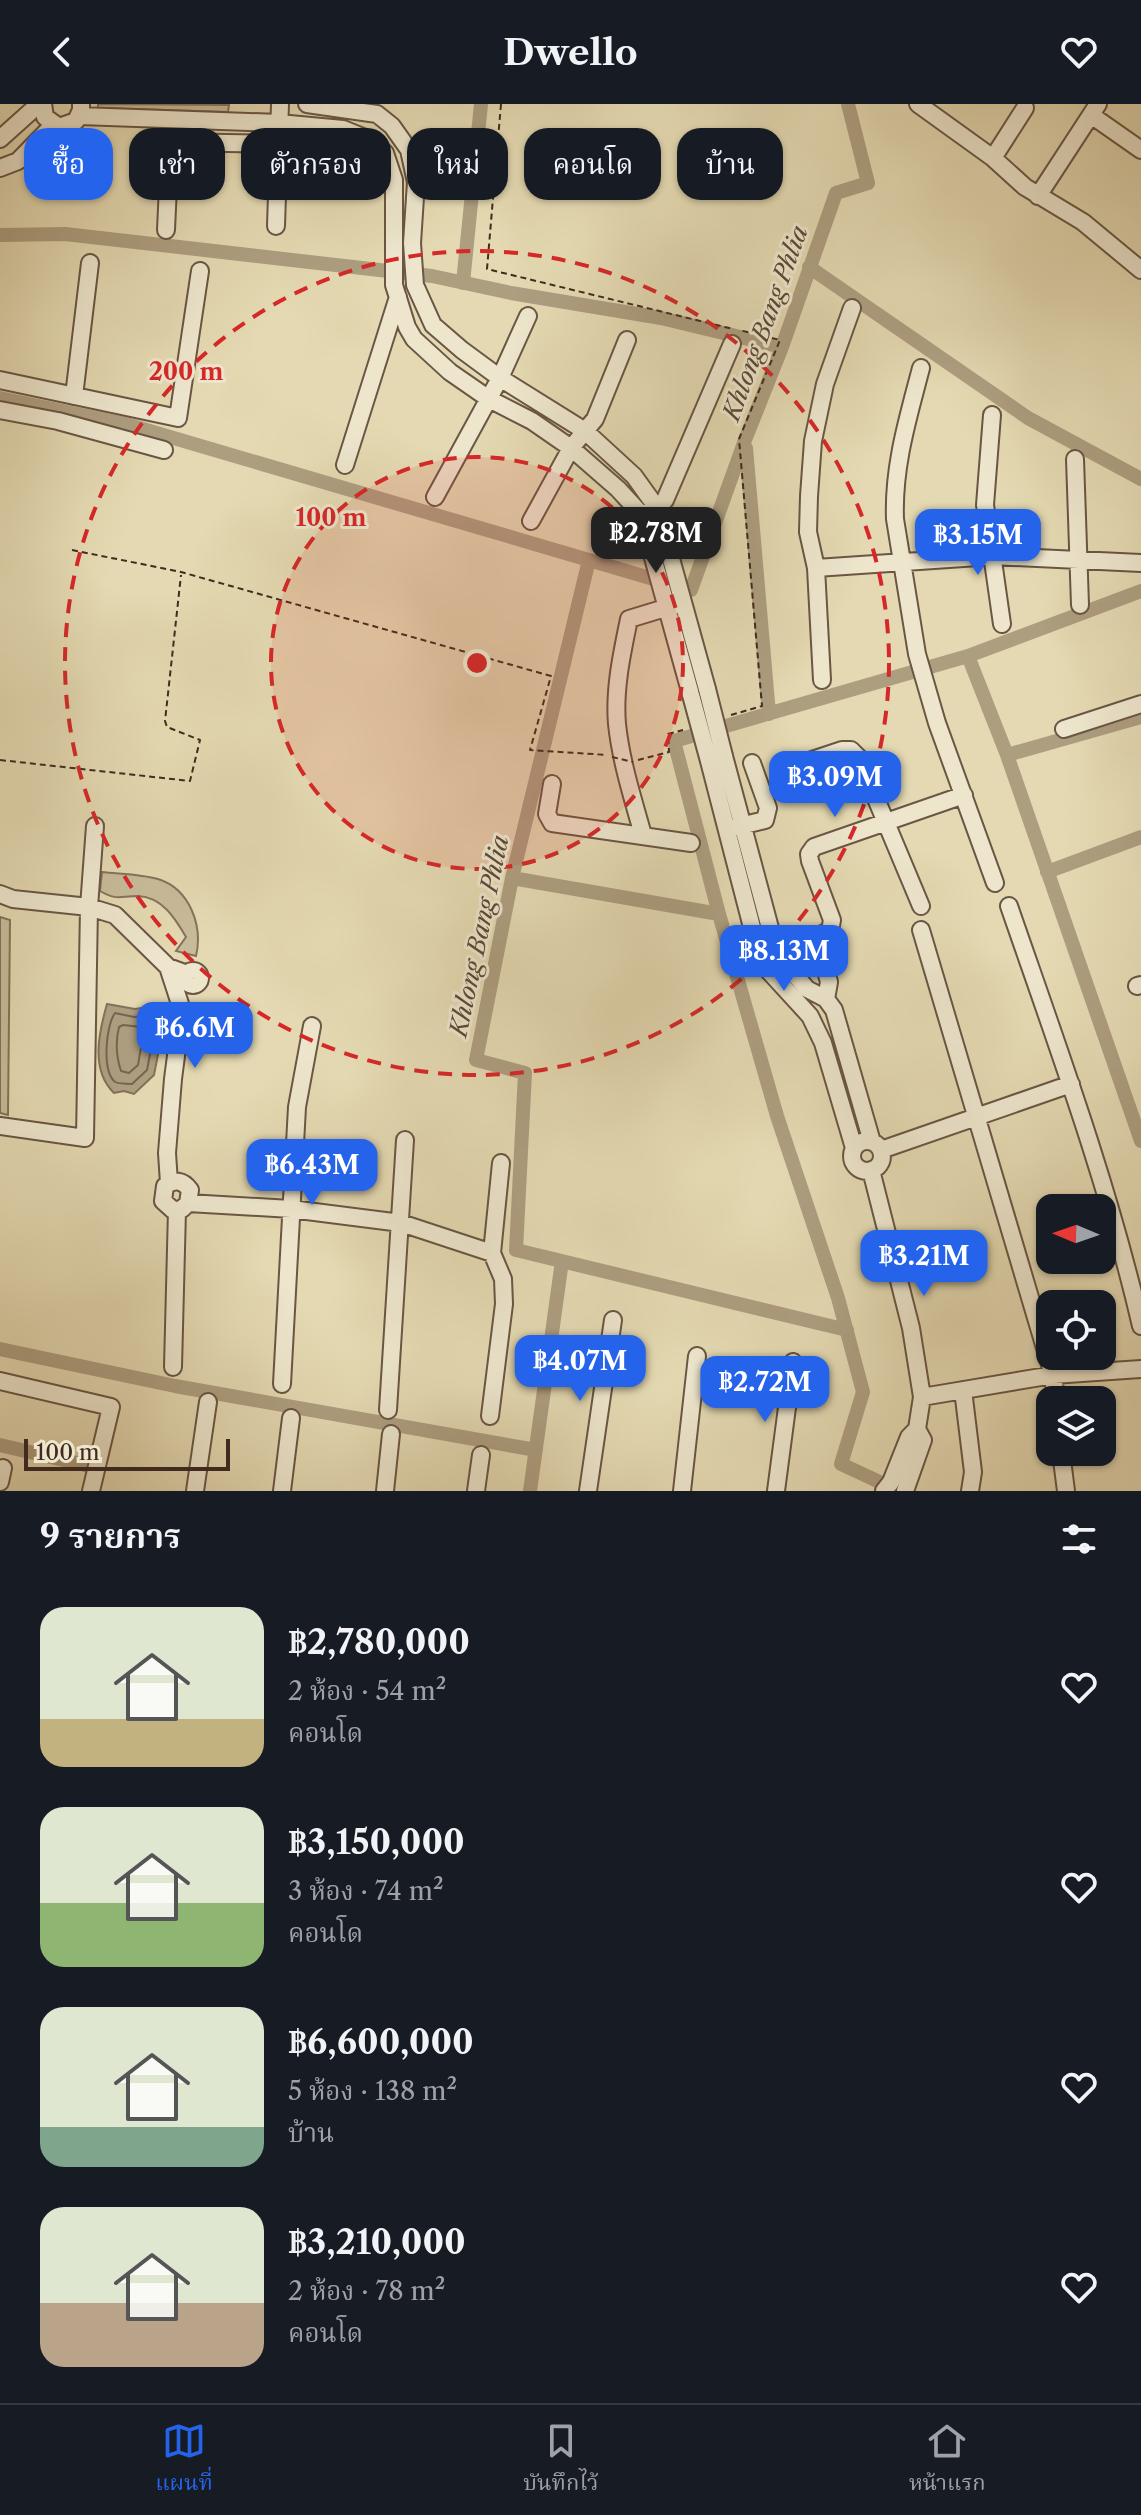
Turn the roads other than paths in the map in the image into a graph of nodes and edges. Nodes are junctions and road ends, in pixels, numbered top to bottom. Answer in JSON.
{"nodes":[{"id":1,"x":41,"y":104,"type":"edge"},
{"id":2,"x":280,"y":104,"type":"edge"},
{"id":3,"x":307,"y":104,"type":"edge"},
{"id":4,"x":923,"y":105,"type":"edge"},
{"id":5,"x":1025,"y":108,"type":"dead end"},
{"id":6,"x":1095,"y":109,"type":"edge"},
{"id":7,"x":80,"y":110,"type":"edge"},
{"id":8,"x":279,"y":123,"type":"junction"},
{"id":9,"x":53,"y":125,"type":"junction"},
{"id":10,"x":279,"y":128,"type":"edge"},
{"id":11,"x":0,"y":139,"type":"edge"},
{"id":12,"x":241,"y":143,"type":"edge"},
{"id":13,"x":1141,"y":150,"type":"edge"},
{"id":14,"x":993,"y":158,"type":"junction"},
{"id":15,"x":0,"y":168,"type":"edge"},
{"id":16,"x":1032,"y":191,"type":"junction"},
{"id":17,"x":277,"y":200,"type":"edge"},
{"id":18,"x":276,"y":226,"type":"dead end"},
{"id":19,"x":166,"y":230,"type":"dead end"},
{"id":20,"x":90,"y":263,"type":"dead end"},
{"id":21,"x":1141,"y":270,"type":"edge"},
{"id":22,"x":200,"y":271,"type":"dead end"},
{"id":23,"x":415,"y":285,"type":"junction"},
{"id":24,"x":396,"y":291,"type":"junction"},
{"id":25,"x":852,"y":308,"type":"dead end"},
{"id":26,"x":528,"y":316,"type":"dead end"},
{"id":27,"x":627,"y":340,"type":"dead end"},
{"id":28,"x":732,"y":344,"type":"dead end"},
{"id":29,"x":921,"y":368,"type":"dead end"},
{"id":30,"x":500,"y":378,"type":"junction"},
{"id":31,"x":0,"y":380,"type":"edge"},
{"id":32,"x":74,"y":396,"type":"junction"},
{"id":33,"x":489,"y":399,"type":"junction"},
{"id":34,"x":0,"y":410,"type":"edge"},
{"id":35,"x":992,"y":415,"type":"dead end"},
{"id":36,"x":585,"y":431,"type":"junction"},
{"id":37,"x":571,"y":448,"type":"junction"},
{"id":38,"x":164,"y":450,"type":"dead end"},
{"id":39,"x":1075,"y":459,"type":"dead end"},
{"id":40,"x":345,"y":465,"type":"dead end"},
{"id":41,"x":435,"y":497,"type":"dead end"},
{"id":42,"x":657,"y":508,"type":"junction"},
{"id":43,"x":641,"y":514,"type":"junction"},
{"id":44,"x":531,"y":521,"type":"dead end"},
{"id":45,"x":993,"y":556,"type":"junction"},
{"id":46,"x":1076,"y":558,"type":"junction"},
{"id":47,"x":1141,"y":563,"type":"edge"},
{"id":48,"x":903,"y":564,"type":"junction"},
{"id":49,"x":816,"y":568,"type":"junction"},
{"id":50,"x":683,"y":598,"type":"junction"},
{"id":51,"x":665,"y":602,"type":"junction"},
{"id":52,"x":1080,"y":605,"type":"dead end"},
{"id":53,"x":1002,"y":624,"type":"dead end"},
{"id":54,"x":822,"y":680,"type":"dead end"},
{"id":55,"x":699,"y":692,"type":"junction"},
{"id":56,"x":1141,"y":704,"type":"edge"},
{"id":57,"x":1064,"y":729,"type":"dead end"},
{"id":58,"x":809,"y":761,"type":"dead end"},
{"id":59,"x":752,"y":763,"type":"dead end"},
{"id":60,"x":552,"y":784,"type":"dead end"},
{"id":61,"x":964,"y":795,"type":"junction"},
{"id":62,"x":887,"y":822,"type":"junction"},
{"id":63,"x":95,"y":826,"type":"dead end"},
{"id":64,"x":735,"y":827,"type":"junction"},
{"id":65,"x":643,"y":835,"type":"junction"},
{"id":66,"x":691,"y":843,"type":"dead end"},
{"id":67,"x":995,"y":883,"type":"dead end"},
{"id":68,"x":0,"y":894,"type":"edge"},
{"id":69,"x":921,"y":906,"type":"dead end"},
{"id":70,"x":1009,"y":906,"type":"dead end"},
{"id":71,"x":89,"y":907,"type":"junction"},
{"id":72,"x":921,"y":930,"type":"dead end"},
{"id":73,"x":824,"y":933,"type":"dead end"},
{"id":74,"x":824,"y":964,"type":"dead end"},
{"id":75,"x":168,"y":967,"type":"junction"},
{"id":76,"x":826,"y":999,"type":"junction"},
{"id":77,"x":182,"y":1010,"type":"junction"},
{"id":78,"x":312,"y":1026,"type":"dead end"},
{"id":79,"x":1071,"y":1084,"type":"junction"},
{"id":80,"x":976,"y":1117,"type":"junction"},
{"id":81,"x":0,"y":1126,"type":"edge"},
{"id":82,"x":405,"y":1140,"type":"dead end"},
{"id":83,"x":876,"y":1146,"type":"junction"},
{"id":84,"x":854,"y":1148,"type":"junction"},
{"id":85,"x":501,"y":1163,"type":"dead end"},
{"id":86,"x":871,"y":1170,"type":"junction"},
{"id":87,"x":183,"y":1207,"type":"junction"},
{"id":88,"x":291,"y":1209,"type":"junction"},
{"id":89,"x":401,"y":1223,"type":"junction"},
{"id":90,"x":492,"y":1253,"type":"junction"},
{"id":91,"x":613,"y":1320,"type":"dead end"},
{"id":92,"x":1141,"y":1326,"type":"edge"},
{"id":93,"x":697,"y":1356,"type":"dead end"},
{"id":94,"x":793,"y":1362,"type":"dead end"},
{"id":95,"x":173,"y":1367,"type":"dead end"},
{"id":96,"x":1141,"y":1369,"type":"edge"},
{"id":97,"x":1053,"y":1375,"type":"junction"},
{"id":98,"x":0,"y":1381,"type":"edge"},
{"id":99,"x":282,"y":1384,"type":"dead end"},
{"id":100,"x":1054,"y":1386,"type":"edge"},
{"id":101,"x":963,"y":1390,"type":"junction"},
{"id":102,"x":922,"y":1397,"type":"junction"},
{"id":103,"x":208,"y":1402,"type":"dead end"},
{"id":104,"x":388,"y":1410,"type":"dead end"},
{"id":105,"x":490,"y":1416,"type":"dead end"},
{"id":106,"x":291,"y":1418,"type":"dead end"},
{"id":107,"x":917,"y":1429,"type":"junction"},
{"id":108,"x":391,"y":1434,"type":"dead end"},
{"id":109,"x":481,"y":1455,"type":"dead end"},
{"id":110,"x":1063,"y":1466,"type":"edge"},
{"id":111,"x":91,"y":1491,"type":"edge"},
{"id":112,"x":195,"y":1491,"type":"edge"},
{"id":113,"x":282,"y":1491,"type":"edge"},
{"id":114,"x":385,"y":1491,"type":"edge"},
{"id":115,"x":476,"y":1491,"type":"edge"},
{"id":116,"x":588,"y":1491,"type":"edge"},
{"id":117,"x":682,"y":1491,"type":"edge"},
{"id":118,"x":776,"y":1491,"type":"edge"},
{"id":119,"x":884,"y":1491,"type":"edge"},
{"id":120,"x":905,"y":1491,"type":"edge"},
{"id":121,"x":970,"y":1491,"type":"edge"},
{"id":122,"x":1066,"y":1491,"type":"edge"}],
"edges":[{"from":1,"to":9,"type":"street"},
{"from":1,"to":11,"type":"street"},
{"from":2,"to":8,"type":"street"},
{"from":3,"to":23,"type":"street"},
{"from":4,"to":14,"type":"street"},
{"from":5,"to":14,"type":"street"},
{"from":6,"to":13,"type":"street"},
{"from":6,"to":16,"type":"street"},
{"from":7,"to":8,"type":"street"},
{"from":7,"to":9,"type":"street"},
{"from":8,"to":10,"type":"street"},
{"from":8,"to":24,"type":"street"},
{"from":9,"to":15,"type":"street"},
{"from":12,"to":19,"type":"street"},
{"from":14,"to":16,"type":"street"},
{"from":16,"to":21,"type":"street"},
{"from":17,"to":18,"type":"street"},
{"from":20,"to":32,"type":"street"},
{"from":22,"to":32,"type":"street"},
{"from":23,"to":24,"type":"street"},
{"from":23,"to":30,"type":"street"},
{"from":24,"to":33,"type":"street"},
{"from":24,"to":40,"type":"street"},
{"from":25,"to":49,"type":"street"},
{"from":26,"to":30,"type":"street"},
{"from":27,"to":36,"type":"street"},
{"from":28,"to":42,"type":"street"},
{"from":29,"to":48,"type":"street"},
{"from":30,"to":33,"type":"street"},
{"from":30,"to":36,"type":"street"},
{"from":31,"to":32,"type":"street"},
{"from":33,"to":37,"type":"street"},
{"from":33,"to":41,"type":"street"},
{"from":34,"to":38,"type":"street"},
{"from":35,"to":45,"type":"street"},
{"from":36,"to":37,"type":"street"},
{"from":36,"to":42,"type":"street"},
{"from":37,"to":43,"type":"street"},
{"from":37,"to":44,"type":"street"},
{"from":39,"to":46,"type":"street"},
{"from":42,"to":43,"type":"street"},
{"from":42,"to":50,"type":"street"},
{"from":43,"to":51,"type":"street"},
{"from":45,"to":46,"type":"street"},
{"from":45,"to":48,"type":"street"},
{"from":45,"to":53,"type":"street"},
{"from":46,"to":47,"type":"street"},
{"from":46,"to":52,"type":"street"},
{"from":48,"to":49,"type":"street"},
{"from":48,"to":61,"type":"street"},
{"from":49,"to":54,"type":"street"},
{"from":50,"to":51,"type":"street"},
{"from":50,"to":55,"type":"street"},
{"from":51,"to":55,"type":"street"},
{"from":51,"to":65,"type":"street"},
{"from":55,"to":64,"type":"street","bridge":true},
{"from":56,"to":57,"type":"street"},
{"from":58,"to":62,"type":"street"},
{"from":59,"to":64,"type":"street"},
{"from":60,"to":65,"type":"street"},
{"from":61,"to":62,"type":"street"},
{"from":61,"to":67,"type":"street"},
{"from":62,"to":69,"type":"street"},
{"from":62,"to":73,"type":"street"},
{"from":63,"to":71,"type":"street"},
{"from":64,"to":76,"type":"street"},
{"from":64,"to":84,"type":"street"},
{"from":65,"to":66,"type":"street"},
{"from":68,"to":71,"type":"street"},
{"from":70,"to":79,"type":"street"},
{"from":71,"to":75,"type":"street"},
{"from":71,"to":81,"type":"street"},
{"from":72,"to":80,"type":"street"},
{"from":74,"to":76,"type":"street"},
{"from":75,"to":77,"type":"street"},
{"from":75,"to":77,"type":"street"},
{"from":76,"to":83,"type":"street"},
{"from":77,"to":87,"type":"street"},
{"from":78,"to":88,"type":"street"},
{"from":79,"to":80,"type":"street"},
{"from":79,"to":92,"type":"street"},
{"from":80,"to":83,"type":"street"},
{"from":80,"to":97,"type":"street"},
{"from":82,"to":89,"type":"street"},
{"from":83,"to":84,"type":"street"},
{"from":83,"to":86,"type":"street"},
{"from":84,"to":86,"type":"street"},
{"from":85,"to":90,"type":"street"},
{"from":86,"to":102,"type":"street"},
{"from":87,"to":88,"type":"street"},
{"from":87,"to":95,"type":"street"},
{"from":88,"to":89,"type":"street"},
{"from":88,"to":99,"type":"street"},
{"from":89,"to":90,"type":"street"},
{"from":89,"to":104,"type":"street"},
{"from":90,"to":105,"type":"street"},
{"from":91,"to":116,"type":"street"},
{"from":93,"to":117,"type":"street"},
{"from":94,"to":118,"type":"street"},
{"from":96,"to":97,"type":"street"},
{"from":97,"to":100,"type":"street"},
{"from":97,"to":101,"type":"street"},
{"from":98,"to":111,"type":"street"},
{"from":101,"to":102,"type":"street"},
{"from":101,"to":121,"type":"street"},
{"from":102,"to":107,"type":"street"},
{"from":103,"to":112,"type":"street"},
{"from":106,"to":113,"type":"street"},
{"from":107,"to":119,"type":"street"},
{"from":107,"to":120,"type":"street"},
{"from":108,"to":114,"type":"street"},
{"from":109,"to":115,"type":"street"},
{"from":110,"to":122,"type":"street"}]}
